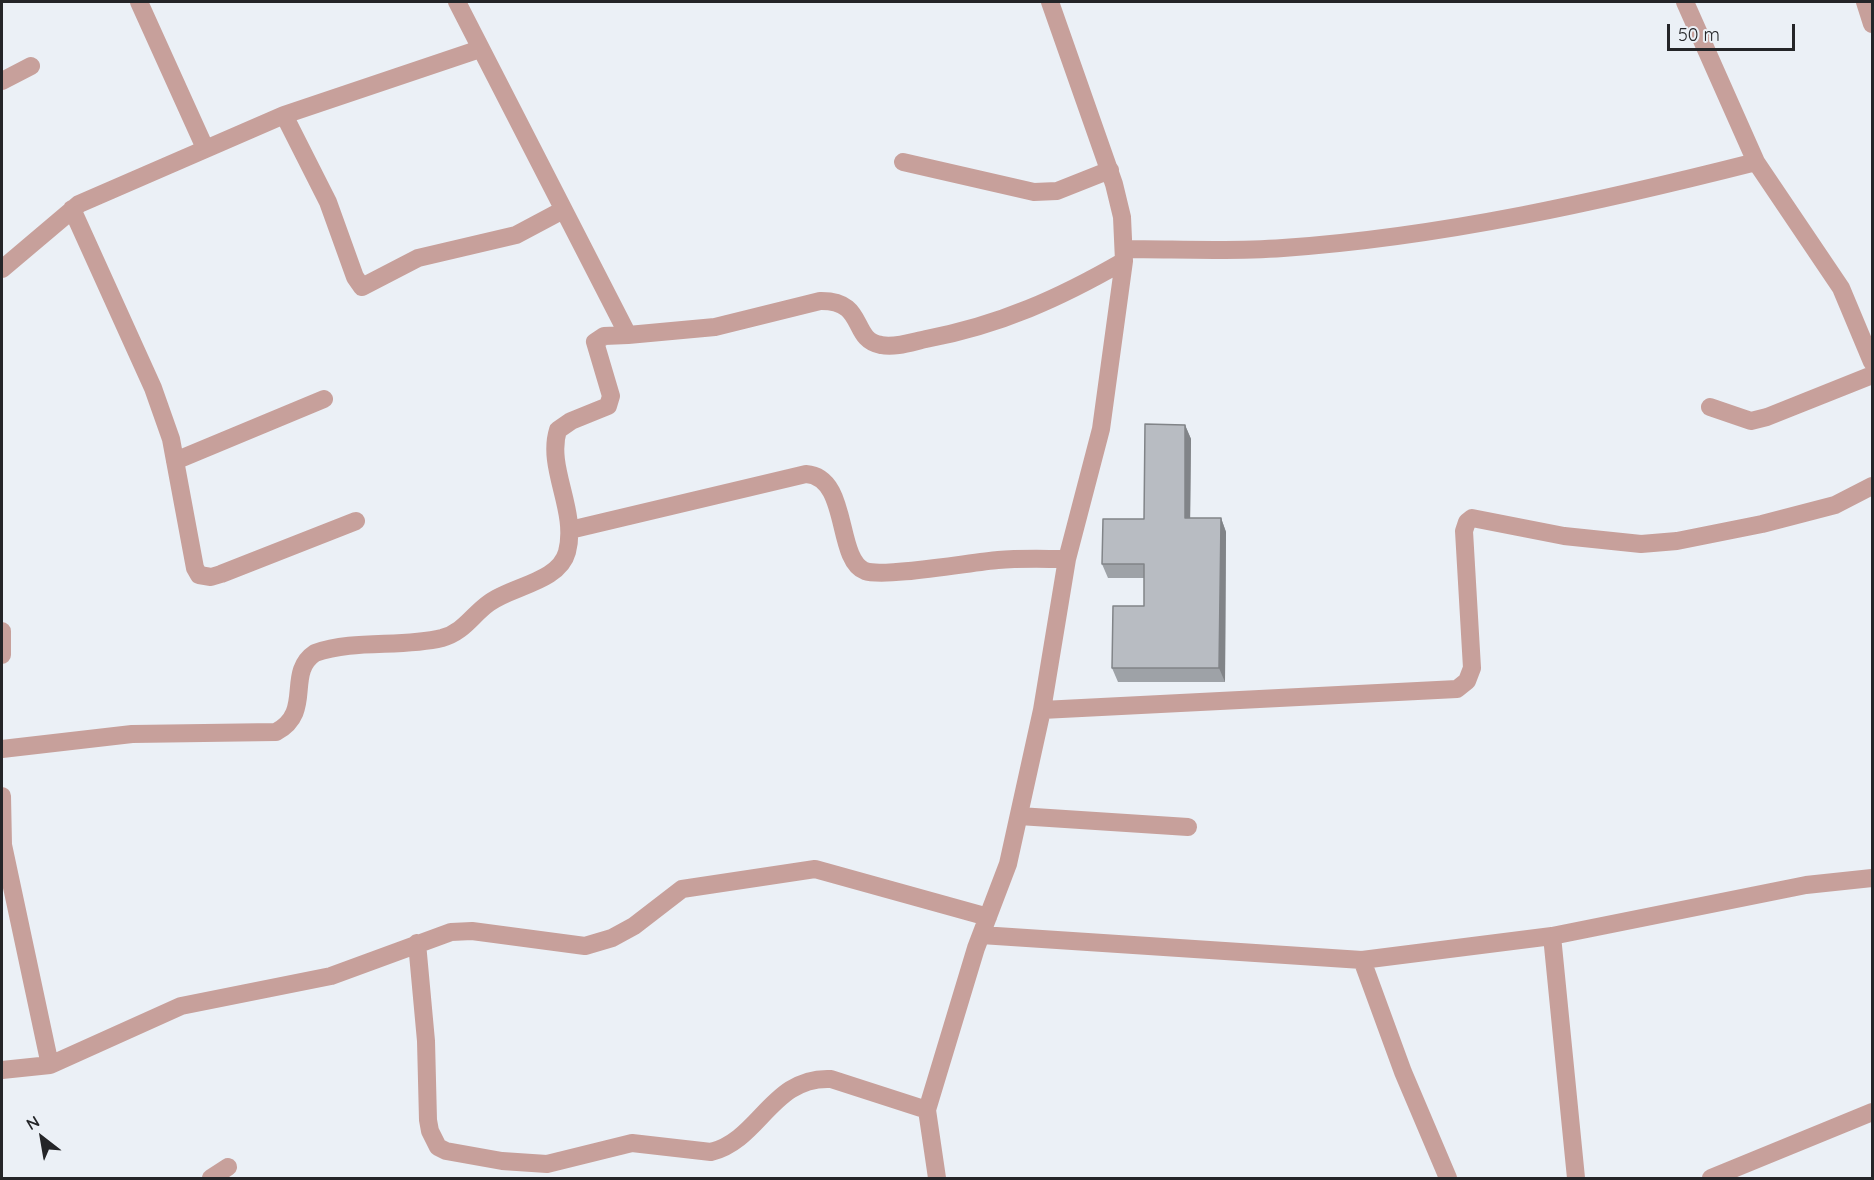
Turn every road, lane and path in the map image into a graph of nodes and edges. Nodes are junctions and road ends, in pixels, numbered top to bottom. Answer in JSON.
{"nodes":[{"id":1,"x":139,"y":2,"type":"edge"},
{"id":2,"x":457,"y":2,"type":"edge"},
{"id":3,"x":1050,"y":2,"type":"edge"},
{"id":4,"x":1685,"y":2,"type":"edge"},
{"id":5,"x":1865,"y":2,"type":"edge"},
{"id":6,"x":1872,"y":24,"type":"edge"},
{"id":7,"x":480,"y":49,"type":"junction"},
{"id":8,"x":31,"y":66,"type":"dead end"},
{"id":9,"x":2,"y":81,"type":"edge"},
{"id":10,"x":284,"y":115,"type":"junction"},
{"id":11,"x":205,"y":148,"type":"junction"},
{"id":12,"x":903,"y":162,"type":"dead end"},
{"id":13,"x":1756,"y":162,"type":"junction"},
{"id":14,"x":1110,"y":170,"type":"junction"},
{"id":15,"x":72,"y":209,"type":"junction"},
{"id":16,"x":563,"y":210,"type":"junction"},
{"id":17,"x":1124,"y":255,"type":"junction"},
{"id":18,"x":2,"y":269,"type":"edge"},
{"id":19,"x":628,"y":335,"type":"junction"},
{"id":20,"x":1872,"y":362,"type":"edge"},
{"id":21,"x":1872,"y":375,"type":"edge"},
{"id":22,"x":324,"y":399,"type":"dead end"},
{"id":23,"x":1710,"y":407,"type":"dead end"},
{"id":24,"x":175,"y":461,"type":"junction"},
{"id":25,"x":1872,"y":486,"type":"edge"},
{"id":26,"x":356,"y":521,"type":"dead end"},
{"id":27,"x":570,"y":530,"type":"junction"},
{"id":28,"x":1067,"y":560,"type":"junction"},
{"id":29,"x":2,"y":631,"type":"edge"},
{"id":30,"x":2,"y":656,"type":"edge"},
{"id":31,"x":1042,"y":710,"type":"junction"},
{"id":32,"x":2,"y":749,"type":"edge"},
{"id":33,"x":2,"y":796,"type":"edge"},
{"id":34,"x":1019,"y":816,"type":"junction"},
{"id":35,"x":1188,"y":827,"type":"dead end"},
{"id":36,"x":1872,"y":878,"type":"edge"},
{"id":37,"x":988,"y":917,"type":"junction"},
{"id":38,"x":981,"y":935,"type":"junction"},
{"id":39,"x":1552,"y":936,"type":"junction"},
{"id":40,"x":417,"y":943,"type":"junction"},
{"id":41,"x":1362,"y":960,"type":"junction"},
{"id":42,"x":50,"y":1065,"type":"junction"},
{"id":43,"x":2,"y":1070,"type":"edge"},
{"id":44,"x":927,"y":1110,"type":"junction"},
{"id":45,"x":1872,"y":1112,"type":"edge"},
{"id":46,"x":228,"y":1167,"type":"dead end"},
{"id":47,"x":211,"y":1179,"type":"edge"},
{"id":48,"x":937,"y":1179,"type":"edge"},
{"id":49,"x":1448,"y":1179,"type":"edge"},
{"id":50,"x":1576,"y":1179,"type":"edge"},
{"id":51,"x":1711,"y":1179,"type":"edge"}],
"edges":[{"from":1,"to":11,"type":"street"},
{"from":2,"to":7,"type":"street"},
{"from":3,"to":14,"type":"street"},
{"from":4,"to":13,"type":"street"},
{"from":5,"to":6,"type":"street"},
{"from":7,"to":10,"type":"street"},
{"from":7,"to":16,"type":"street"},
{"from":8,"to":9,"type":"street"},
{"from":10,"to":11,"type":"street"},
{"from":10,"to":16,"type":"street"},
{"from":11,"to":15,"type":"street"},
{"from":12,"to":14,"type":"street"},
{"from":13,"to":17,"type":"street"},
{"from":13,"to":20,"type":"street"},
{"from":14,"to":17,"type":"street"},
{"from":15,"to":18,"type":"street"},
{"from":15,"to":24,"type":"street"},
{"from":16,"to":19,"type":"street"},
{"from":17,"to":19,"type":"street"},
{"from":17,"to":28,"type":"street"},
{"from":19,"to":27,"type":"street"},
{"from":21,"to":23,"type":"street"},
{"from":22,"to":24,"type":"street"},
{"from":24,"to":26,"type":"street"},
{"from":25,"to":31,"type":"street"},
{"from":27,"to":28,"type":"street"},
{"from":27,"to":32,"type":"street"},
{"from":28,"to":31,"type":"street"},
{"from":29,"to":30,"type":"street"},
{"from":31,"to":34,"type":"street"},
{"from":33,"to":42,"type":"street"},
{"from":34,"to":35,"type":"street"},
{"from":34,"to":37,"type":"street"},
{"from":36,"to":39,"type":"street"},
{"from":37,"to":38,"type":"street"},
{"from":37,"to":40,"type":"street"},
{"from":38,"to":41,"type":"street"},
{"from":38,"to":44,"type":"street"},
{"from":39,"to":41,"type":"street"},
{"from":39,"to":50,"type":"street"},
{"from":40,"to":42,"type":"street"},
{"from":40,"to":44,"type":"street"},
{"from":41,"to":49,"type":"street"},
{"from":42,"to":43,"type":"street"},
{"from":44,"to":48,"type":"street"},
{"from":45,"to":51,"type":"street"},
{"from":46,"to":47,"type":"street"}]}
